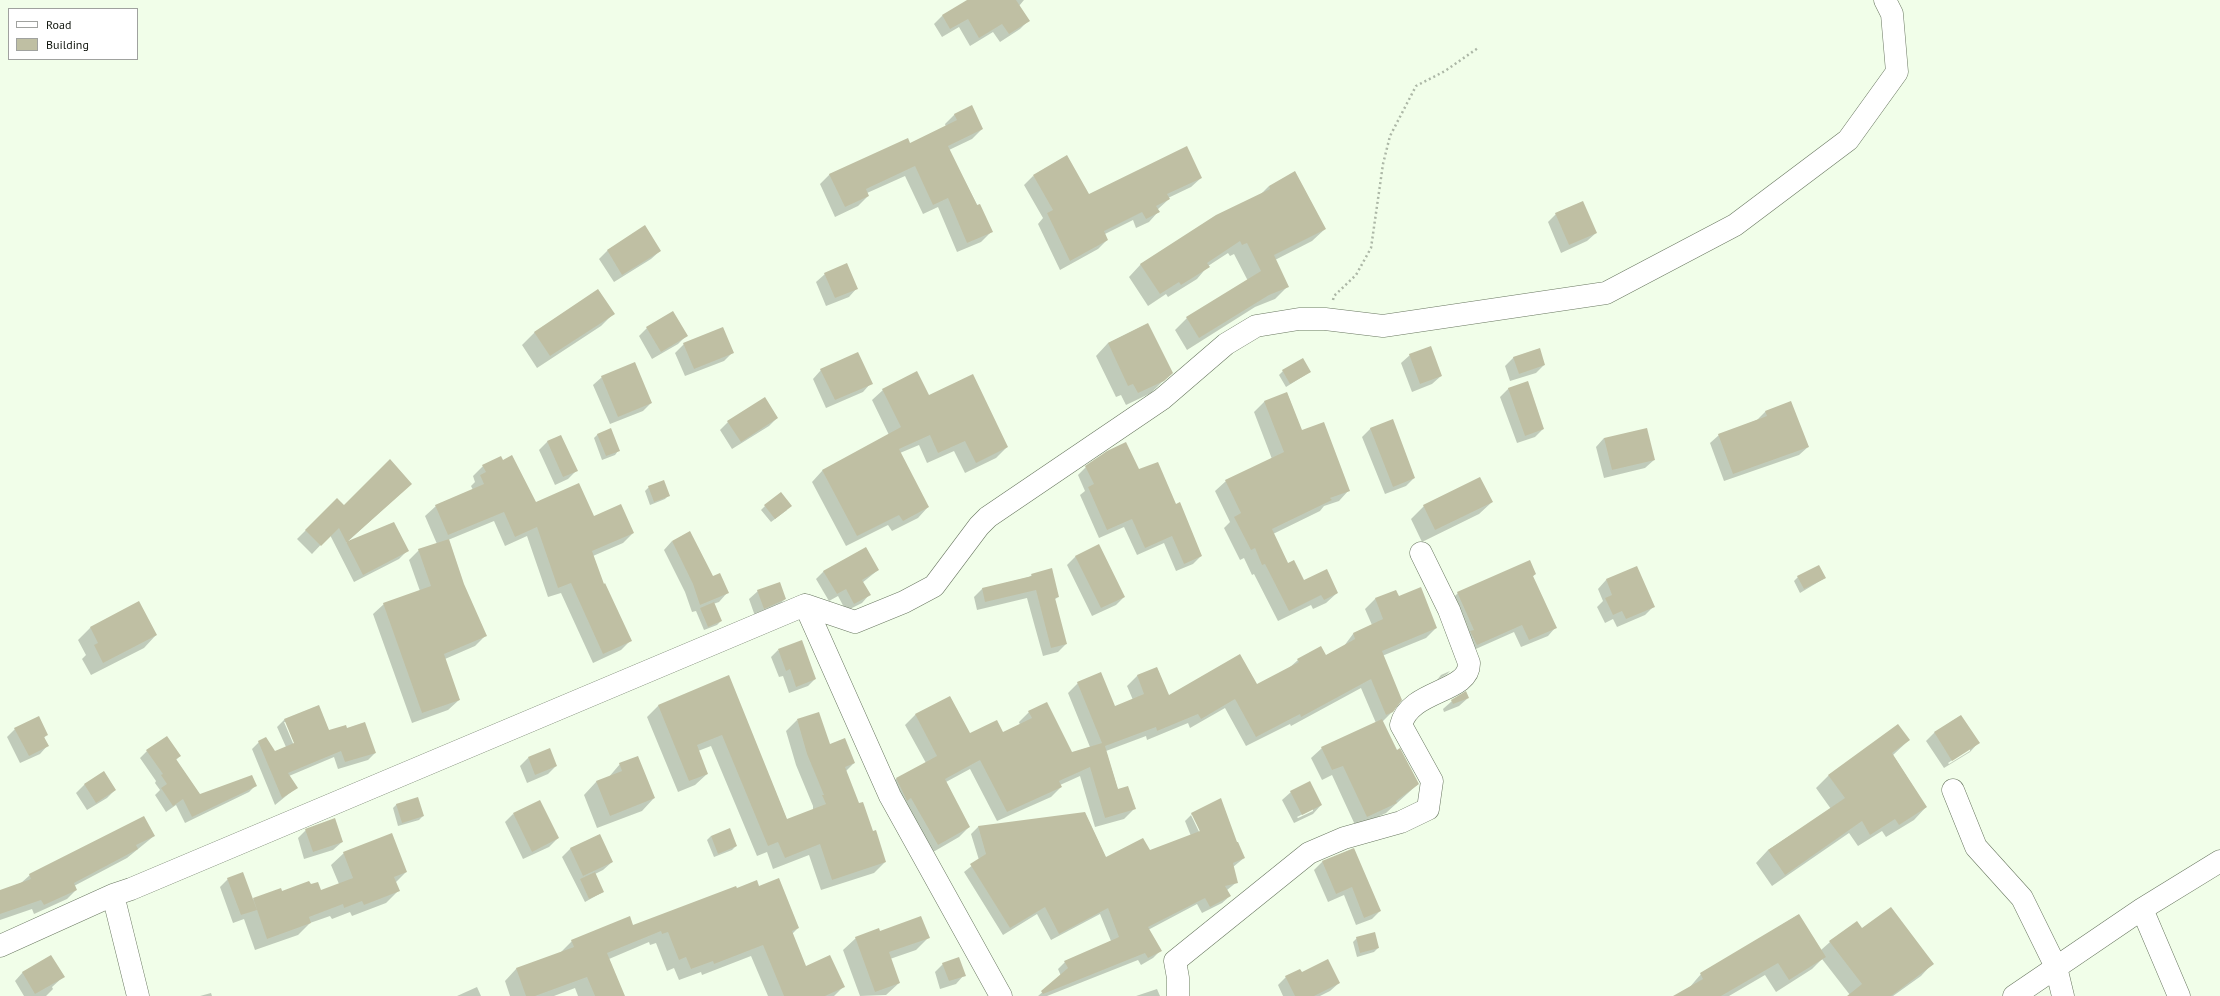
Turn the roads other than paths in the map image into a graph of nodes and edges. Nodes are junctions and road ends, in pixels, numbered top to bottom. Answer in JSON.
{"nodes":[{"id":1,"x":1886,"y":0,"type":"edge"},
{"id":2,"x":1421,"y":553,"type":"dead end"},
{"id":3,"x":806,"y":605,"type":"junction"},
{"id":4,"x":1953,"y":790,"type":"dead end"},
{"id":5,"x":2220,"y":861,"type":"edge"},
{"id":6,"x":113,"y":895,"type":"junction"},
{"id":7,"x":2142,"y":909,"type":"junction"},
{"id":8,"x":0,"y":946,"type":"edge"},
{"id":9,"x":2056,"y":967,"type":"junction"},
{"id":10,"x":138,"y":996,"type":"edge"},
{"id":11,"x":1001,"y":996,"type":"edge"},
{"id":12,"x":1178,"y":996,"type":"edge"},
{"id":13,"x":2014,"y":996,"type":"edge"},
{"id":14,"x":2063,"y":996,"type":"edge"},
{"id":15,"x":2178,"y":996,"type":"edge"}],
"edges":[{"from":1,"to":3,"type":"street"},
{"from":2,"to":12,"type":"street"},
{"from":3,"to":6,"type":"street"},
{"from":3,"to":11,"type":"street"},
{"from":4,"to":9,"type":"street"},
{"from":5,"to":7,"type":"street"},
{"from":6,"to":8,"type":"street"},
{"from":6,"to":10,"type":"street"},
{"from":7,"to":9,"type":"street"},
{"from":7,"to":15,"type":"street"},
{"from":9,"to":13,"type":"street"},
{"from":9,"to":14,"type":"street"}]}
